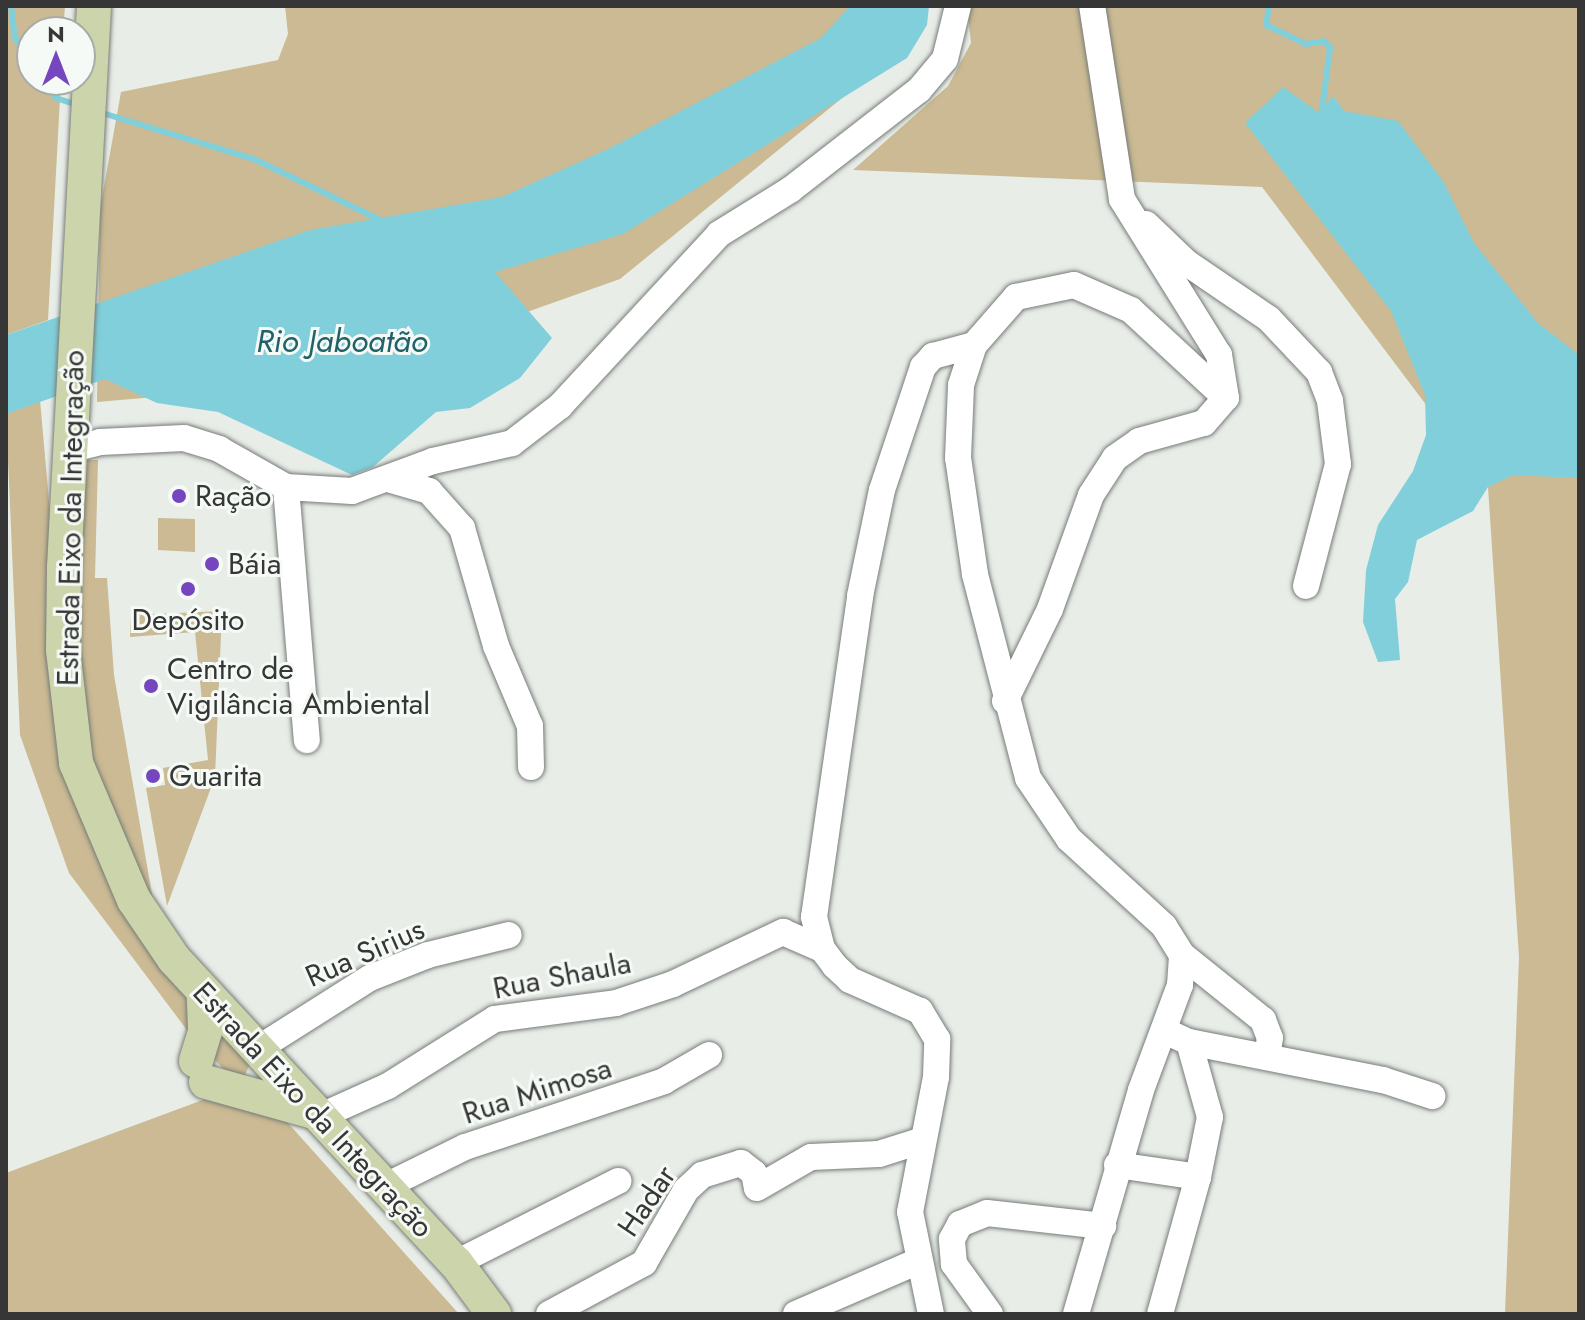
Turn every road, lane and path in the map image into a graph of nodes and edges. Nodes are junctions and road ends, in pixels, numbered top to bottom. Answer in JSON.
{"nodes":[{"id":1,"x":94,"y":6,"type":"edge"},
{"id":2,"x":958,"y":6,"type":"edge"},
{"id":3,"x":1092,"y":6,"type":"edge"},
{"id":4,"x":1122,"y":199,"type":"junction"},
{"id":5,"x":974,"y":345,"type":"junction"},
{"id":6,"x":1226,"y":398,"type":"junction"},
{"id":7,"x":70,"y":440,"type":"junction"},
{"id":8,"x":388,"y":479,"type":"junction"},
{"id":9,"x":286,"y":487,"type":"junction"},
{"id":10,"x":1306,"y":586,"type":"dead end"},
{"id":11,"x":1005,"y":701,"type":"junction"},
{"id":12,"x":307,"y":740,"type":"dead end"},
{"id":13,"x":531,"y":767,"type":"dead end"},
{"id":14,"x":509,"y":935,"type":"dead end"},
{"id":15,"x":822,"y":949,"type":"junction"},
{"id":16,"x":1182,"y":955,"type":"junction"},
{"id":17,"x":204,"y":996,"type":"junction"},
{"id":18,"x":1165,"y":1031,"type":"junction"},
{"id":19,"x":1189,"y":1042,"type":"junction"},
{"id":20,"x":256,"y":1050,"type":"junction"},
{"id":21,"x":709,"y":1055,"type":"dead end"},
{"id":22,"x":1267,"y":1057,"type":"junction"},
{"id":23,"x":1432,"y":1096,"type":"dead end"},
{"id":24,"x":320,"y":1114,"type":"junction"},
{"id":25,"x":923,"y":1140,"type":"junction"},
{"id":26,"x":1117,"y":1165,"type":"junction"},
{"id":27,"x":1198,"y":1177,"type":"junction"},
{"id":28,"x":618,"y":1181,"type":"dead end"},
{"id":29,"x":384,"y":1187,"type":"junction"},
{"id":30,"x":1103,"y":1226,"type":"junction"},
{"id":31,"x":916,"y":1262,"type":"junction"},
{"id":32,"x":456,"y":1263,"type":"junction"},
{"id":33,"x":494,"y":1314,"type":"edge"},
{"id":34,"x":549,"y":1314,"type":"edge"},
{"id":35,"x":796,"y":1314,"type":"edge"},
{"id":36,"x":931,"y":1314,"type":"edge"},
{"id":37,"x":990,"y":1314,"type":"edge"},
{"id":38,"x":1076,"y":1314,"type":"edge"},
{"id":39,"x":1160,"y":1314,"type":"edge"}],
"edges":[{"from":1,"to":7,"type":"main road","name":"Estrada Eixo da Integração"},
{"from":2,"to":8,"type":"street"},
{"from":3,"to":4,"type":"street"},
{"from":4,"to":6,"type":"street"},
{"from":4,"to":10,"type":"street"},
{"from":5,"to":6,"type":"street"},
{"from":5,"to":11,"type":"street"},
{"from":5,"to":15,"type":"street"},
{"from":6,"to":11,"type":"street"},
{"from":7,"to":9,"type":"street"},
{"from":7,"to":17,"type":"main road","name":"Estrada Eixo da Integração"},
{"from":8,"to":9,"type":"street"},
{"from":8,"to":13,"type":"street"},
{"from":9,"to":12,"type":"street"},
{"from":11,"to":16,"type":"street"},
{"from":14,"to":20,"type":"street","name":"Rua Sirius"},
{"from":15,"to":24,"type":"street","name":"Rua Shaula"},
{"from":15,"to":25,"type":"street"},
{"from":16,"to":18,"type":"street"},
{"from":16,"to":22,"type":"street"},
{"from":17,"to":20,"type":"main road","name":"Estrada Eixo da Integração"},
{"from":17,"to":24,"type":"main road"},
{"from":18,"to":19,"type":"street"},
{"from":18,"to":26,"type":"street"},
{"from":19,"to":22,"type":"street"},
{"from":19,"to":27,"type":"street"},
{"from":20,"to":24,"type":"main road","name":"Estrada Eixo da Integração"},
{"from":21,"to":29,"type":"street","name":"Rua Mimosa"},
{"from":22,"to":23,"type":"street"},
{"from":24,"to":29,"type":"main road","name":"Estrada Eixo da Integração"},
{"from":25,"to":31,"type":"street"},
{"from":25,"to":34,"type":"street","name":"Hadar"},
{"from":26,"to":27,"type":"street"},
{"from":26,"to":30,"type":"street"},
{"from":27,"to":39,"type":"street"},
{"from":28,"to":32,"type":"street"},
{"from":29,"to":32,"type":"main road","name":"Estrada Eixo da Integração"},
{"from":30,"to":37,"type":"street"},
{"from":30,"to":38,"type":"street"},
{"from":31,"to":35,"type":"street"},
{"from":31,"to":36,"type":"street"},
{"from":32,"to":33,"type":"main road","name":"Estrada Eixo da Integração"}]}
